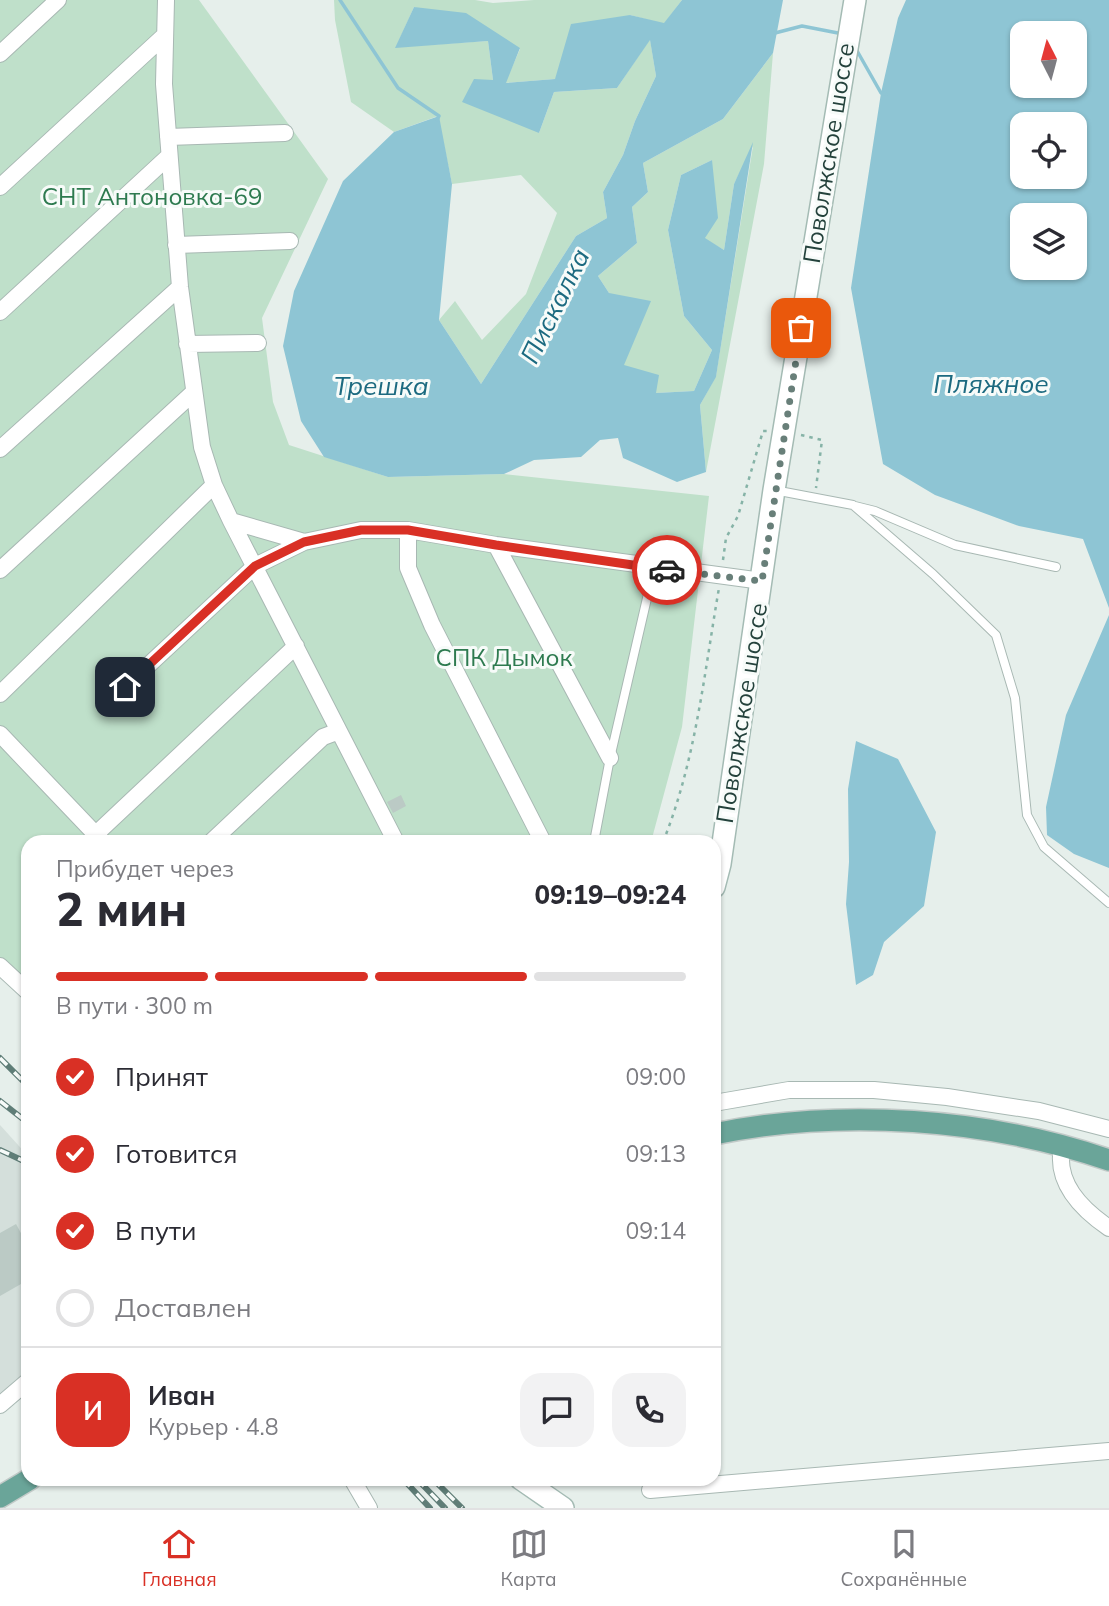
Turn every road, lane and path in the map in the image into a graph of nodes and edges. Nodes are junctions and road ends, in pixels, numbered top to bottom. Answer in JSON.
{"nodes":[{"id":1,"x":58,"y":0,"type":"edge"},
{"id":2,"x":166,"y":0,"type":"edge"},
{"id":3,"x":855,"y":0,"type":"edge"},
{"id":4,"x":165,"y":35,"type":"junction"},
{"id":5,"x":0,"y":54,"type":"edge"},
{"id":6,"x":285,"y":133,"type":"dead end"},
{"id":7,"x":168,"y":137,"type":"junction"},
{"id":8,"x":169,"y":156,"type":"junction"},
{"id":9,"x":0,"y":187,"type":"edge"},
{"id":10,"x":290,"y":241,"type":"dead end"},
{"id":11,"x":176,"y":245,"type":"junction"},
{"id":12,"x":180,"y":287,"type":"junction"},
{"id":13,"x":0,"y":312,"type":"edge"},
{"id":14,"x":258,"y":343,"type":"dead end"},
{"id":15,"x":187,"y":345,"type":"junction"},
{"id":16,"x":194,"y":391,"type":"junction"},
{"id":17,"x":784,"y":432,"type":"junction"},
{"id":18,"x":0,"y":449,"type":"edge"},
{"id":19,"x":214,"y":485,"type":"junction"},
{"id":20,"x":774,"y":490,"type":"junction"},
{"id":21,"x":815,"y":498,"type":"junction"},
{"id":22,"x":853,"y":505,"type":"junction"},
{"id":23,"x":231,"y":521,"type":"junction"},
{"id":24,"x":408,"y":530,"type":"junction"},
{"id":25,"x":304,"y":542,"type":"junction"},
{"id":26,"x":496,"y":545,"type":"junction"},
{"id":27,"x":255,"y":566,"type":"junction"},
{"id":28,"x":1056,"y":567,"type":"dead end"},
{"id":29,"x":654,"y":568,"type":"junction"},
{"id":30,"x":0,"y":570,"type":"edge"},
{"id":31,"x":721,"y":576,"type":"junction"},
{"id":32,"x":762,"y":581,"type":"junction"},
{"id":33,"x":296,"y":646,"type":"junction"},
{"id":34,"x":125,"y":687,"type":"dead end"},
{"id":35,"x":0,"y":694,"type":"edge"},
{"id":36,"x":339,"y":731,"type":"junction"},
{"id":37,"x":0,"y":734,"type":"edge"},
{"id":38,"x":610,"y":758,"type":"junction"},
{"id":39,"x":97,"y":835,"type":"edge"},
{"id":40,"x":103,"y":835,"type":"edge"},
{"id":41,"x":218,"y":835,"type":"edge"},
{"id":42,"x":392,"y":835,"type":"edge"},
{"id":43,"x":538,"y":835,"type":"edge"},
{"id":44,"x":595,"y":835,"type":"edge"},
{"id":45,"x":666,"y":835,"type":"edge"},
{"id":46,"x":721,"y":857,"type":"edge"},
{"id":47,"x":1109,"y":903,"type":"edge"},
{"id":48,"x":0,"y":966,"type":"edge"},
{"id":49,"x":21,"y":986,"type":"edge"},
{"id":50,"x":721,"y":1099,"type":"edge"},
{"id":51,"x":733,"y":1100,"type":"junction"},
{"id":52,"x":721,"y":1102,"type":"edge"},
{"id":53,"x":1109,"y":1129,"type":"edge"},
{"id":54,"x":721,"y":1132,"type":"edge"},
{"id":55,"x":1062,"y":1147,"type":"junction"},
{"id":56,"x":1109,"y":1160,"type":"edge"},
{"id":57,"x":1109,"y":1228,"type":"edge"},
{"id":58,"x":21,"y":1387,"type":"edge"},
{"id":59,"x":0,"y":1405,"type":"edge"},
{"id":60,"x":1109,"y":1451,"type":"edge"},
{"id":61,"x":721,"y":1483,"type":"edge"},
{"id":62,"x":21,"y":1484,"type":"edge"},
{"id":63,"x":356,"y":1486,"type":"edge"},
{"id":64,"x":531,"y":1486,"type":"edge"},
{"id":65,"x":686,"y":1486,"type":"edge"},
{"id":66,"x":650,"y":1489,"type":"dead end"},
{"id":67,"x":0,"y":1497,"type":"edge"},
{"id":68,"x":369,"y":1508,"type":"edge"},
{"id":69,"x":563,"y":1508,"type":"edge"}],
"edges":[{"from":1,"to":5,"type":"street"},
{"from":2,"to":4,"type":"street"},
{"from":3,"to":17,"type":"main road","name":"Поволжское шоссе"},
{"from":4,"to":7,"type":"street"},
{"from":4,"to":9,"type":"street"},
{"from":6,"to":7,"type":"street"},
{"from":7,"to":8,"type":"street"},
{"from":8,"to":11,"type":"street"},
{"from":8,"to":13,"type":"street"},
{"from":10,"to":11,"type":"street"},
{"from":11,"to":12,"type":"street"},
{"from":12,"to":15,"type":"street"},
{"from":12,"to":18,"type":"street"},
{"from":14,"to":15,"type":"street"},
{"from":15,"to":16,"type":"street"},
{"from":16,"to":19,"type":"street"},
{"from":16,"to":30,"type":"street"},
{"from":17,"to":20,"type":"main road","name":"Поволжское шоссе"},
{"from":17,"to":21,"type":"path"},
{"from":17,"to":31,"type":"path"},
{"from":19,"to":23,"type":"street"},
{"from":19,"to":35,"type":"street"},
{"from":20,"to":21,"type":"lane"},
{"from":20,"to":32,"type":"main road","name":"Поволжское шоссе"},
{"from":21,"to":22,"type":"lane"},
{"from":22,"to":28,"type":"lane"},
{"from":22,"to":47,"type":"lane"},
{"from":23,"to":25,"type":"street"},
{"from":23,"to":27,"type":"street"},
{"from":24,"to":25,"type":"street"},
{"from":24,"to":26,"type":"street"},
{"from":24,"to":43,"type":"street"},
{"from":25,"to":27,"type":"street"},
{"from":26,"to":29,"type":"street"},
{"from":26,"to":38,"type":"street"},
{"from":27,"to":33,"type":"street"},
{"from":27,"to":34,"type":"street"},
{"from":29,"to":31,"type":"street"},
{"from":29,"to":38,"type":"lane"},
{"from":31,"to":32,"type":"street"},
{"from":31,"to":45,"type":"path"},
{"from":32,"to":46,"type":"main road","name":"Поволжское шоссе"},
{"from":33,"to":36,"type":"street"},
{"from":33,"to":40,"type":"street"},
{"from":36,"to":41,"type":"street"},
{"from":36,"to":42,"type":"street"},
{"from":37,"to":39,"type":"street"},
{"from":38,"to":44,"type":"lane"},
{"from":48,"to":49,"type":"street"},
{"from":50,"to":51,"type":"lane"},
{"from":51,"to":52,"type":"street"},
{"from":51,"to":53,"type":"street"},
{"from":54,"to":55,"type":"main road"},
{"from":55,"to":56,"type":"main road"},
{"from":55,"to":57,"type":"street"},
{"from":58,"to":59,"type":"street"},
{"from":60,"to":61,"type":"street"},
{"from":62,"to":67,"type":"main road"},
{"from":63,"to":68,"type":"street"},
{"from":64,"to":69,"type":"main road"},
{"from":65,"to":66,"type":"street"}]}
